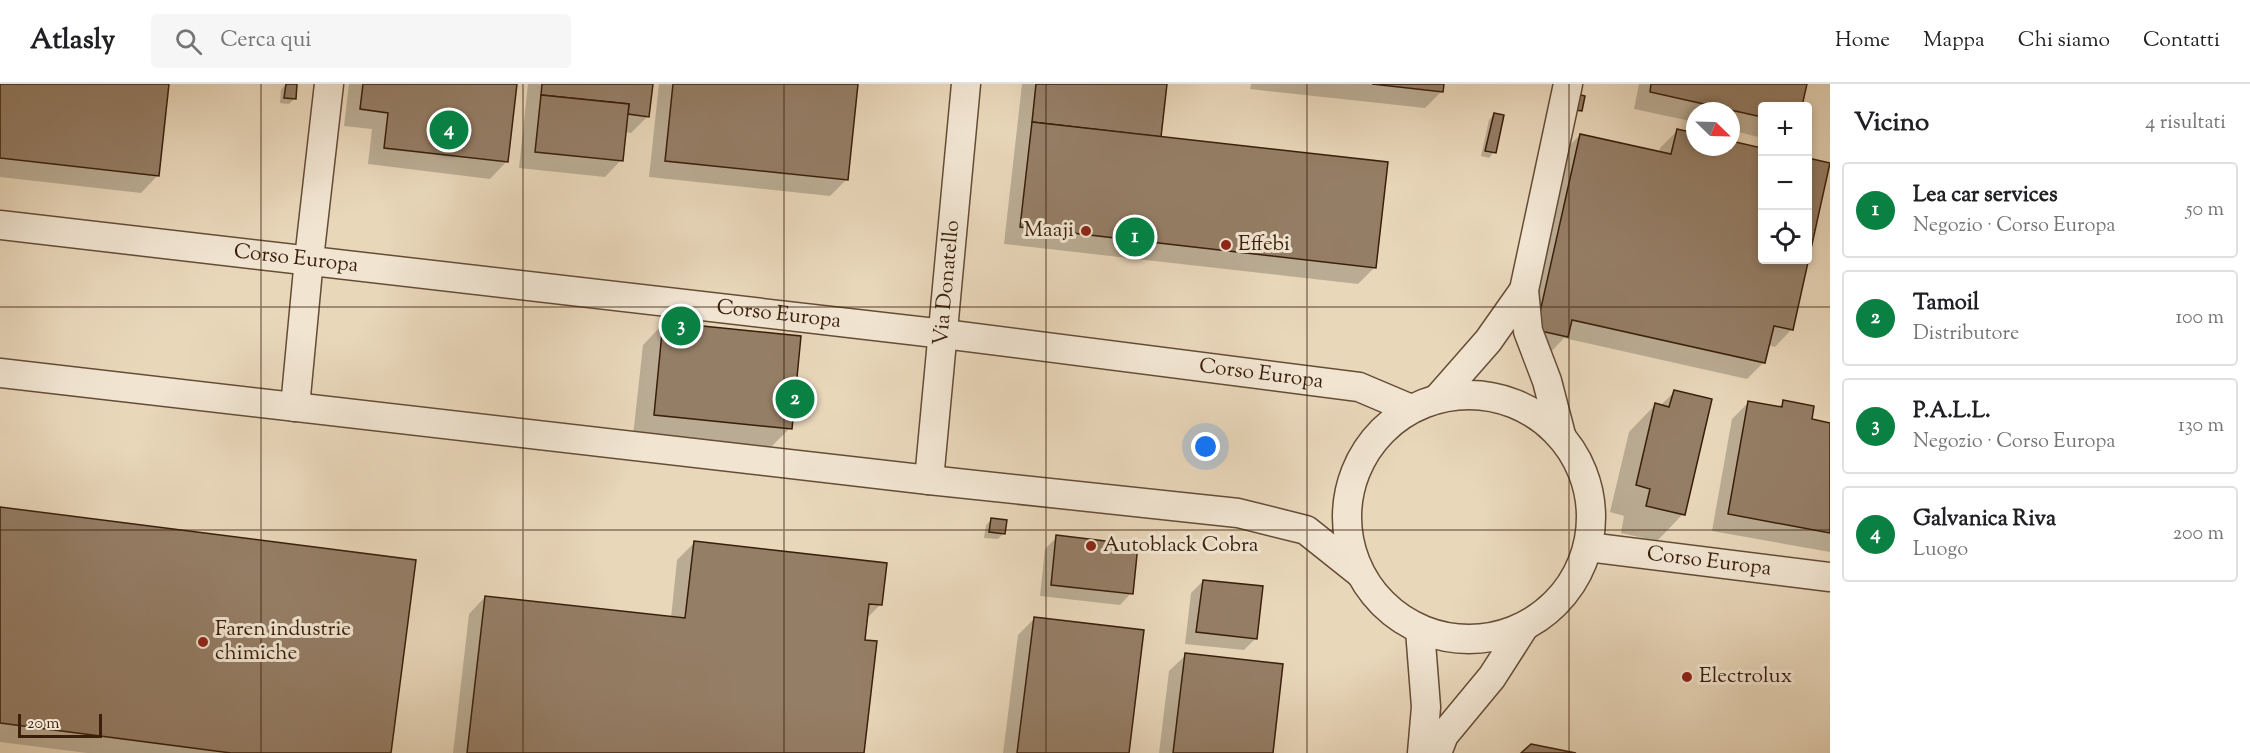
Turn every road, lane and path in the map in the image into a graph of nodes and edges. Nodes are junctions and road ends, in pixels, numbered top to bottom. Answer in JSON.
{"nodes":[{"id":1,"x":330,"y":84,"type":"edge"},
{"id":2,"x":966,"y":84,"type":"edge"},
{"id":3,"x":1568,"y":84,"type":"edge"},
{"id":4,"x":0,"y":225,"type":"edge"},
{"id":5,"x":309,"y":260,"type":"junction"},
{"id":6,"x":1524,"y":290,"type":"junction"},
{"id":7,"x":944,"y":334,"type":"junction"},
{"id":8,"x":0,"y":373,"type":"edge"},
{"id":9,"x":1438,"y":398,"type":"junction"},
{"id":10,"x":295,"y":407,"type":"junction"},
{"id":11,"x":1411,"y":409,"type":"junction"},
{"id":12,"x":1561,"y":435,"type":"junction"},
{"id":13,"x":929,"y":480,"type":"junction"},
{"id":14,"x":1588,"y":547,"type":"junction"},
{"id":15,"x":1360,"y":573,"type":"junction"},
{"id":16,"x":1830,"y":577,"type":"edge"},
{"id":17,"x":1524,"y":627,"type":"junction"},
{"id":18,"x":1420,"y":630,"type":"junction"},
{"id":19,"x":1422,"y":753,"type":"edge"},
{"id":20,"x":1437,"y":753,"type":"edge"}],
"edges":[{"from":1,"to":5,"type":"street"},
{"from":2,"to":7,"type":"street","name":"Via Donatello"},
{"from":3,"to":6,"type":"street"},
{"from":4,"to":5,"type":"street","name":"Corso Europa"},
{"from":5,"to":7,"type":"street","name":"Corso Europa"},
{"from":5,"to":10,"type":"street"},
{"from":6,"to":9,"type":"street"},
{"from":6,"to":12,"type":"street"},
{"from":7,"to":11,"type":"street","name":"Corso Europa"},
{"from":7,"to":13,"type":"street","name":"Via Donatello"},
{"from":8,"to":10,"type":"street"},
{"from":9,"to":11,"type":"street"},
{"from":9,"to":12,"type":"street"},
{"from":10,"to":13,"type":"street"},
{"from":11,"to":15,"type":"street"},
{"from":12,"to":14,"type":"street"},
{"from":13,"to":15,"type":"street"},
{"from":14,"to":16,"type":"street","name":"Corso Europa"},
{"from":14,"to":17,"type":"street"},
{"from":15,"to":18,"type":"street"},
{"from":17,"to":18,"type":"street"},
{"from":17,"to":20,"type":"street"},
{"from":18,"to":19,"type":"street"}]}
